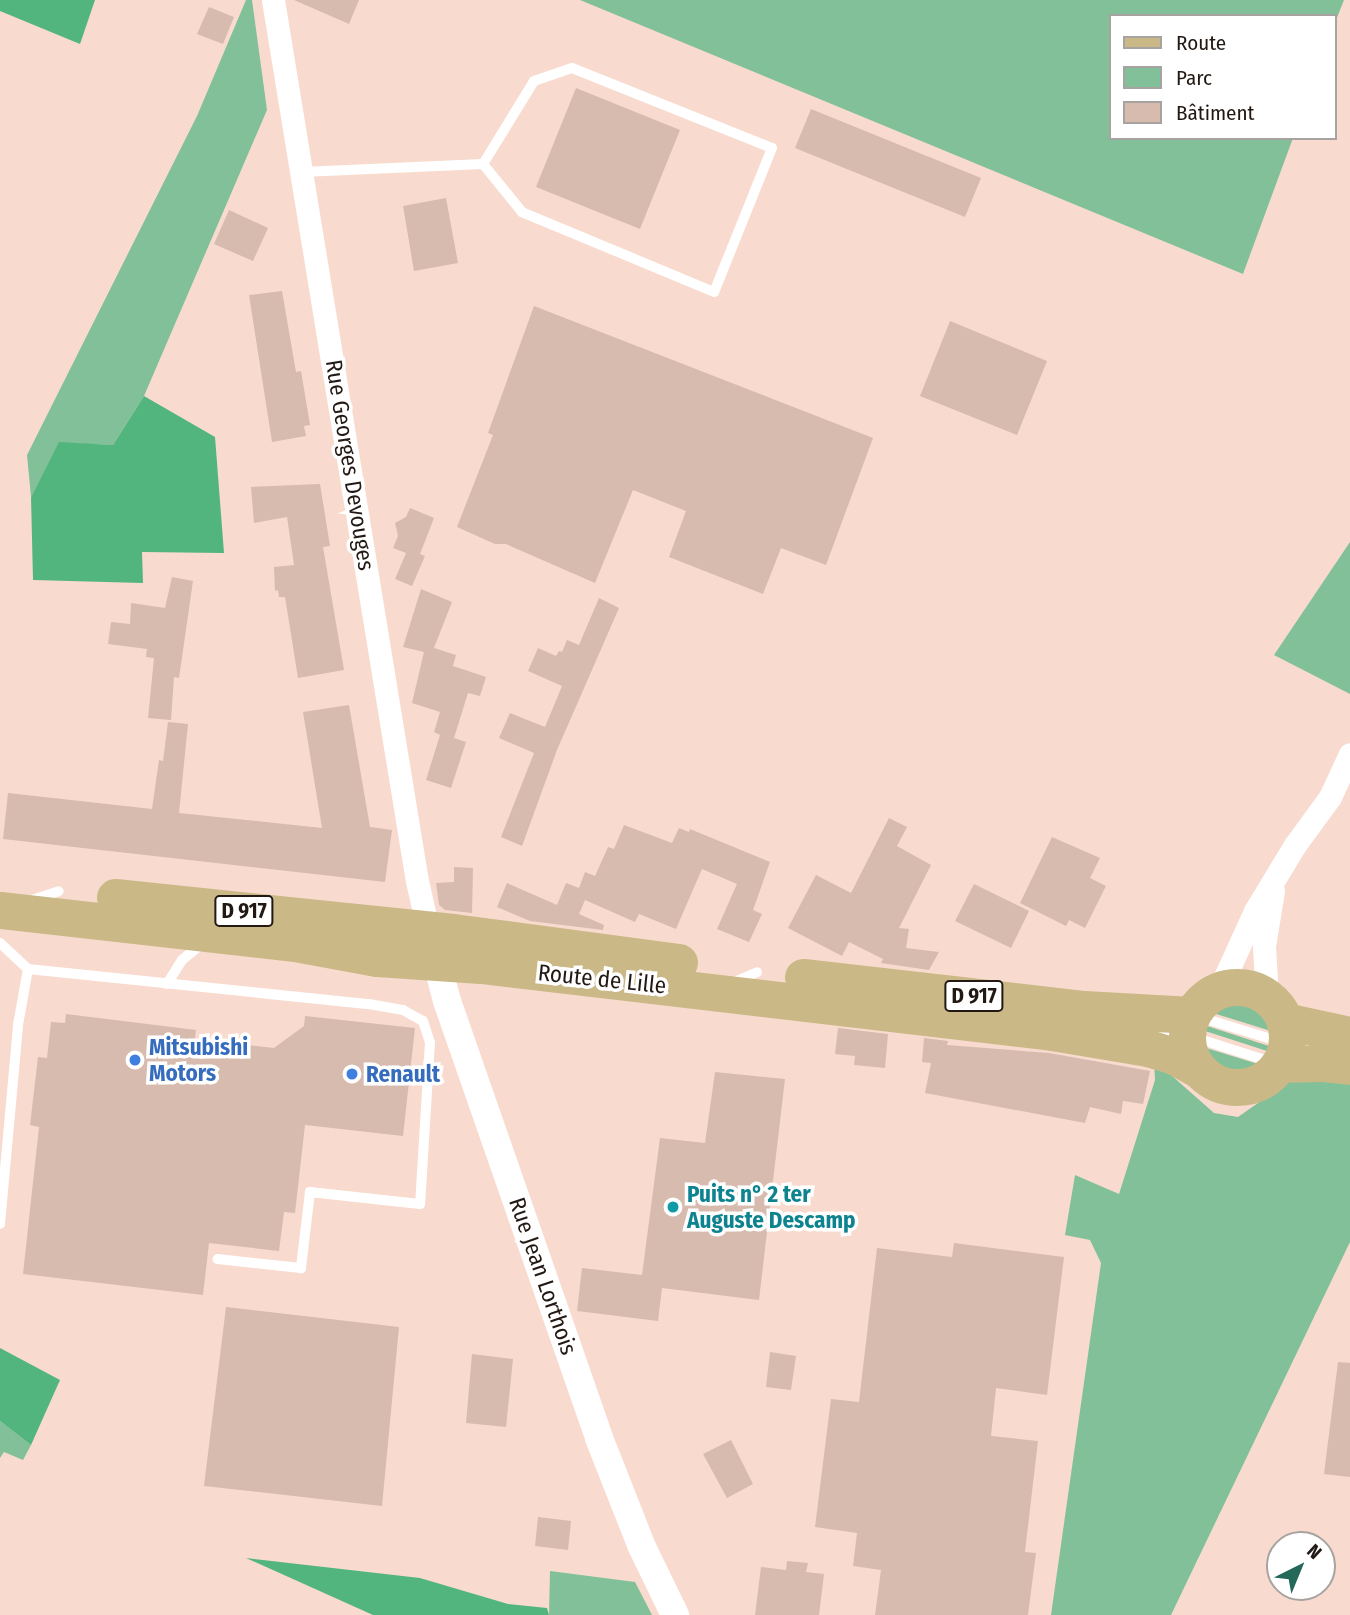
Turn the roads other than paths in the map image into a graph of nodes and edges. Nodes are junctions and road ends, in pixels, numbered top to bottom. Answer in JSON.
{"nodes":[{"id":1,"x":273,"y":0,"type":"edge"},
{"id":2,"x":484,"y":164,"type":"junction"},
{"id":3,"x":302,"y":172,"type":"junction"},
{"id":4,"x":1350,"y":754,"type":"edge"},
{"id":5,"x":1276,"y":878,"type":"junction"},
{"id":6,"x":0,"y":884,"type":"edge"},
{"id":7,"x":59,"y":891,"type":"junction"},
{"id":8,"x":0,"y":897,"type":"edge"},
{"id":9,"x":0,"y":910,"type":"edge"},
{"id":10,"x":168,"y":915,"type":"dead end"},
{"id":11,"x":116,"y":923,"type":"junction"},
{"id":12,"x":212,"y":934,"type":"junction"},
{"id":13,"x":0,"y":943,"type":"edge"},
{"id":14,"x":422,"y":946,"type":"junction"},
{"id":15,"x":471,"y":948,"type":"dead end"},
{"id":16,"x":513,"y":956,"type":"dead end"},
{"id":17,"x":29,"y":969,"type":"junction"},
{"id":18,"x":757,"y":971,"type":"junction"},
{"id":19,"x":167,"y":984,"type":"junction"},
{"id":20,"x":1219,"y":990,"type":"junction"},
{"id":21,"x":815,"y":1004,"type":"junction"},
{"id":22,"x":435,"y":1011,"type":"junction"},
{"id":23,"x":1052,"y":1020,"type":"dead end"},
{"id":24,"x":1189,"y":1025,"type":"junction"},
{"id":25,"x":1149,"y":1029,"type":"dead end"},
{"id":26,"x":1279,"y":1031,"type":"junction"},
{"id":27,"x":1346,"y":1050,"type":"edge"},
{"id":28,"x":1199,"y":1070,"type":"junction"},
{"id":29,"x":0,"y":1224,"type":"edge"},
{"id":30,"x":217,"y":1259,"type":"dead end"},
{"id":31,"x":675,"y":1615,"type":"edge"}],
"edges":[{"from":1,"to":3,"type":"street","name":"Rue Georges Devouges"},
{"from":2,"to":2,"type":"lane"},
{"from":2,"to":3,"type":"lane"},
{"from":3,"to":14,"type":"street","name":"Rue Georges Devouges"},
{"from":4,"to":5,"type":"street"},
{"from":5,"to":20,"type":"street"},
{"from":5,"to":26,"type":"street"},
{"from":6,"to":7,"type":"main road","name":"Route de Lille","number":"D 917"},
{"from":7,"to":8,"type":"lane"},
{"from":7,"to":14,"type":"main road","name":"Route de Lille","number":"D 917"},
{"from":9,"to":11,"type":"main road","name":"Route de Lille","number":"D 917"},
{"from":10,"to":11,"type":"lane"},
{"from":11,"to":12,"type":"main road","name":"Route de Lille","number":"D 917"},
{"from":12,"to":14,"type":"main road","name":"Route de Lille","number":"D 917"},
{"from":12,"to":19,"type":"lane"},
{"from":13,"to":17,"type":"lane"},
{"from":14,"to":15,"type":"lane"},
{"from":14,"to":18,"type":"main road","name":"Route de Lille","number":"D 917"},
{"from":14,"to":21,"type":"main road","name":"Route de Lille","number":"D 917"},
{"from":14,"to":22,"type":"street","name":"Rue Jean Lorthois"},
{"from":16,"to":18,"type":"lane"},
{"from":17,"to":19,"type":"lane"},
{"from":17,"to":29,"type":"lane"},
{"from":18,"to":24,"type":"main road","name":"Route de Lille","number":"D 917"},
{"from":19,"to":22,"type":"lane"},
{"from":20,"to":24,"type":"main road"},
{"from":20,"to":26,"type":"main road"},
{"from":21,"to":23,"type":"lane"},
{"from":21,"to":28,"type":"main road","name":"Route de Lille","number":"D 917"},
{"from":22,"to":30,"type":"lane"},
{"from":22,"to":31,"type":"street","name":"Rue Jean Lorthois"},
{"from":24,"to":25,"type":"lane"},
{"from":24,"to":26,"type":"lane"},
{"from":24,"to":26,"type":"lane"},
{"from":24,"to":28,"type":"main road"},
{"from":26,"to":27,"type":"main road"},
{"from":26,"to":28,"type":"main road"}]}
